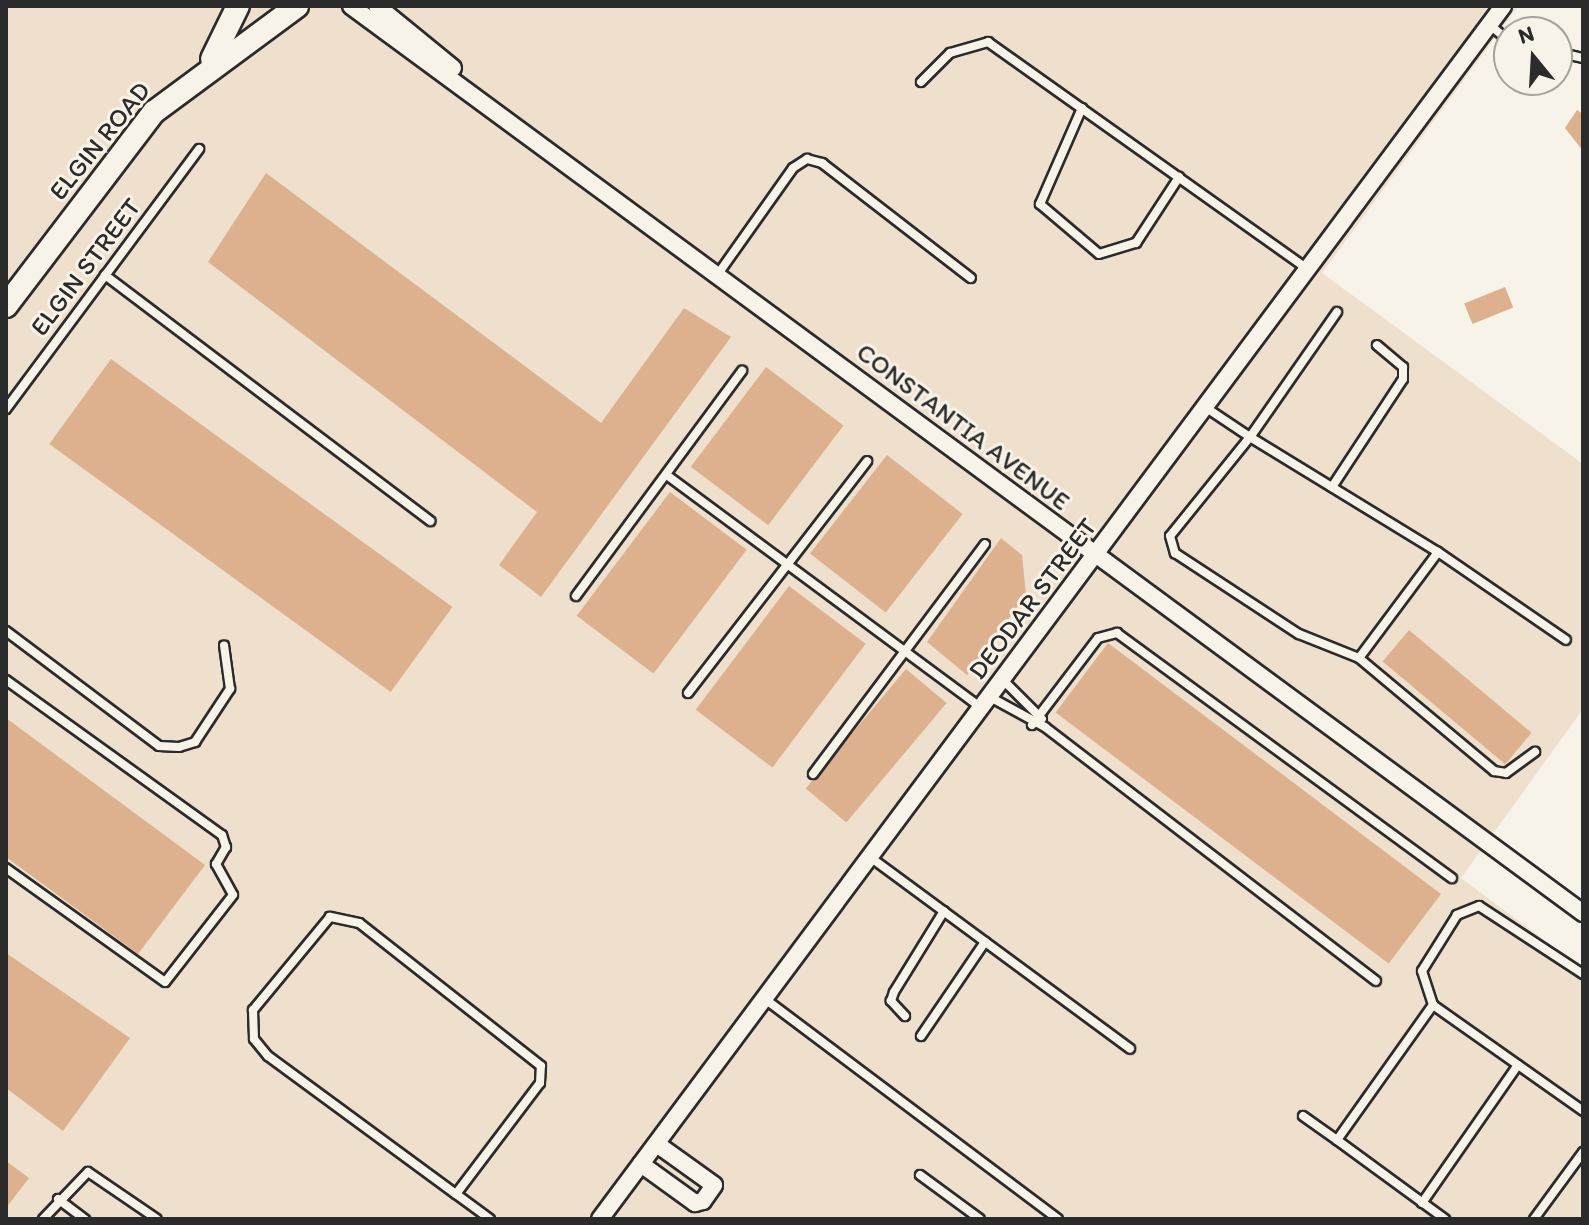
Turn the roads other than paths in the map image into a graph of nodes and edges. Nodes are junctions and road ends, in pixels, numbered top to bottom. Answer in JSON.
{"nodes":[{"id":1,"x":238,"y":6,"type":"edge"},
{"id":2,"x":297,"y":6,"type":"edge"},
{"id":3,"x":351,"y":6,"type":"edge"},
{"id":4,"x":377,"y":6,"type":"edge"},
{"id":5,"x":1503,"y":6,"type":"edge"},
{"id":6,"x":1489,"y":25,"type":"junction"},
{"id":7,"x":1493,"y":28,"type":"edge"},
{"id":8,"x":207,"y":66,"type":"junction"},
{"id":9,"x":921,"y":82,"type":"dead end"},
{"id":10,"x":472,"y":91,"type":"junction"},
{"id":11,"x":1082,"y":108,"type":"junction"},
{"id":12,"x":199,"y":149,"type":"dead end"},
{"id":13,"x":1179,"y":177,"type":"junction"},
{"id":14,"x":1308,"y":269,"type":"junction"},
{"id":15,"x":718,"y":274,"type":"junction"},
{"id":16,"x":105,"y":275,"type":"junction"},
{"id":17,"x":971,"y":278,"type":"dead end"},
{"id":18,"x":6,"y":306,"type":"edge"},
{"id":19,"x":1337,"y":312,"type":"dead end"},
{"id":20,"x":1377,"y":345,"type":"dead end"},
{"id":21,"x":742,"y":371,"type":"dead end"},
{"id":22,"x":1205,"y":407,"type":"junction"},
{"id":23,"x":6,"y":409,"type":"edge"},
{"id":24,"x":1250,"y":437,"type":"junction"},
{"id":25,"x":867,"y":461,"type":"dead end"},
{"id":26,"x":668,"y":476,"type":"junction"},
{"id":27,"x":1332,"y":487,"type":"junction"},
{"id":28,"x":430,"y":521,"type":"dead end"},
{"id":29,"x":985,"y":544,"type":"dead end"},
{"id":30,"x":1438,"y":552,"type":"junction"},
{"id":31,"x":1096,"y":556,"type":"junction"},
{"id":32,"x":788,"y":564,"type":"junction"},
{"id":33,"x":576,"y":596,"type":"dead end"},
{"id":34,"x":6,"y":631,"type":"edge"},
{"id":35,"x":1566,"y":640,"type":"dead end"},
{"id":36,"x":224,"y":645,"type":"dead end"},
{"id":37,"x":907,"y":653,"type":"junction"},
{"id":38,"x":1359,"y":658,"type":"junction"},
{"id":39,"x":6,"y":680,"type":"edge"},
{"id":40,"x":1003,"y":680,"type":"junction"},
{"id":41,"x":688,"y":693,"type":"dead end"},
{"id":42,"x":986,"y":703,"type":"junction"},
{"id":43,"x":1040,"y":715,"type":"junction"},
{"id":44,"x":1032,"y":725,"type":"junction"},
{"id":45,"x":1045,"y":727,"type":"junction"},
{"id":46,"x":1535,"y":752,"type":"dead end"},
{"id":47,"x":813,"y":774,"type":"dead end"},
{"id":48,"x":870,"y":857,"type":"junction"},
{"id":49,"x":6,"y":868,"type":"edge"},
{"id":50,"x":1452,"y":878,"type":"dead end"},
{"id":51,"x":944,"y":911,"type":"junction"},
{"id":52,"x":1583,"y":913,"type":"edge"},
{"id":53,"x":985,"y":942,"type":"junction"},
{"id":54,"x":1583,"y":974,"type":"edge"},
{"id":55,"x":1376,"y":981,"type":"dead end"},
{"id":56,"x":765,"y":999,"type":"junction"},
{"id":57,"x":1433,"y":1005,"type":"junction"},
{"id":58,"x":905,"y":1016,"type":"dead end"},
{"id":59,"x":921,"y":1036,"type":"dead end"},
{"id":60,"x":1130,"y":1049,"type":"dead end"},
{"id":61,"x":1518,"y":1065,"type":"junction"},
{"id":62,"x":1583,"y":1111,"type":"edge"},
{"id":63,"x":1303,"y":1116,"type":"dead end"},
{"id":64,"x":1337,"y":1140,"type":"junction"},
{"id":65,"x":657,"y":1144,"type":"junction"},
{"id":66,"x":1583,"y":1152,"type":"edge"},
{"id":67,"x":641,"y":1164,"type":"junction"},
{"id":68,"x":920,"y":1175,"type":"dead end"},
{"id":69,"x":456,"y":1194,"type":"junction"},
{"id":70,"x":58,"y":1199,"type":"junction"},
{"id":71,"x":1422,"y":1203,"type":"junction"},
{"id":72,"x":43,"y":1219,"type":"edge"},
{"id":73,"x":85,"y":1219,"type":"edge"},
{"id":74,"x":157,"y":1219,"type":"edge"},
{"id":75,"x":490,"y":1219,"type":"edge"},
{"id":76,"x":600,"y":1219,"type":"edge"},
{"id":77,"x":980,"y":1219,"type":"edge"},
{"id":78,"x":1058,"y":1219,"type":"edge"},
{"id":79,"x":1445,"y":1219,"type":"edge"},
{"id":80,"x":1534,"y":1219,"type":"edge"}],
"edges":[{"from":1,"to":8,"type":"street"},
{"from":2,"to":8,"type":"street","name":"ELGIN ROAD"},
{"from":3,"to":10,"type":"street","name":"CONSTANTIA AVENUE"},
{"from":4,"to":10,"type":"street","name":"CONSTANTIA AVENUE"},
{"from":5,"to":6,"type":"street","name":"DEODAR STREET"},
{"from":6,"to":7,"type":"lane"},
{"from":6,"to":14,"type":"street","name":"DEODAR STREET"},
{"from":8,"to":18,"type":"street","name":"ELGIN ROAD"},
{"from":9,"to":11,"type":"lane"},
{"from":10,"to":15,"type":"street","name":"CONSTANTIA AVENUE"},
{"from":11,"to":13,"type":"lane"},
{"from":11,"to":13,"type":"lane"},
{"from":12,"to":16,"type":"lane","name":"ELGIN STREET"},
{"from":13,"to":14,"type":"lane"},
{"from":14,"to":22,"type":"street","name":"DEODAR STREET"},
{"from":15,"to":17,"type":"lane"},
{"from":15,"to":31,"type":"street","name":"CONSTANTIA AVENUE"},
{"from":16,"to":23,"type":"lane","name":"ELGIN STREET"},
{"from":16,"to":28,"type":"lane"},
{"from":19,"to":24,"type":"lane"},
{"from":20,"to":27,"type":"lane"},
{"from":21,"to":26,"type":"lane"},
{"from":22,"to":24,"type":"lane"},
{"from":22,"to":31,"type":"street","name":"DEODAR STREET"},
{"from":24,"to":27,"type":"lane"},
{"from":24,"to":38,"type":"lane"},
{"from":25,"to":32,"type":"lane"},
{"from":26,"to":32,"type":"lane"},
{"from":26,"to":33,"type":"lane"},
{"from":27,"to":30,"type":"lane"},
{"from":29,"to":37,"type":"lane"},
{"from":30,"to":35,"type":"lane"},
{"from":30,"to":38,"type":"lane"},
{"from":31,"to":40,"type":"street","name":"DEODAR STREET"},
{"from":31,"to":52,"type":"street","name":"CONSTANTIA AVENUE"},
{"from":32,"to":37,"type":"lane"},
{"from":32,"to":41,"type":"lane"},
{"from":34,"to":36,"type":"lane"},
{"from":37,"to":42,"type":"lane"},
{"from":37,"to":47,"type":"lane"},
{"from":38,"to":46,"type":"lane"},
{"from":39,"to":49,"type":"lane"},
{"from":40,"to":42,"type":"street","name":"DEODAR STREET"},
{"from":40,"to":43,"type":"lane"},
{"from":42,"to":44,"type":"lane"},
{"from":42,"to":48,"type":"street","name":"DEODAR STREET"},
{"from":43,"to":44,"type":"lane"},
{"from":43,"to":45,"type":"lane"},
{"from":43,"to":50,"type":"lane"},
{"from":44,"to":45,"type":"lane"},
{"from":45,"to":55,"type":"lane"},
{"from":48,"to":51,"type":"lane"},
{"from":48,"to":56,"type":"street","name":"DEODAR STREET"},
{"from":51,"to":53,"type":"lane"},
{"from":51,"to":58,"type":"lane"},
{"from":53,"to":59,"type":"lane"},
{"from":53,"to":60,"type":"lane"},
{"from":54,"to":57,"type":"lane"},
{"from":56,"to":65,"type":"street","name":"DEODAR STREET"},
{"from":56,"to":78,"type":"lane"},
{"from":57,"to":61,"type":"lane"},
{"from":57,"to":64,"type":"lane"},
{"from":61,"to":62,"type":"lane"},
{"from":61,"to":71,"type":"lane"},
{"from":63,"to":64,"type":"lane"},
{"from":64,"to":71,"type":"lane"},
{"from":65,"to":67,"type":"street","name":"DEODAR STREET"},
{"from":65,"to":67,"type":"street"},
{"from":66,"to":80,"type":"lane"},
{"from":67,"to":76,"type":"street","name":"DEODAR STREET"},
{"from":68,"to":77,"type":"lane"},
{"from":69,"to":69,"type":"lane"},
{"from":69,"to":75,"type":"lane"},
{"from":70,"to":72,"type":"lane"},
{"from":70,"to":73,"type":"lane"},
{"from":70,"to":74,"type":"lane"},
{"from":71,"to":79,"type":"lane"}]}
